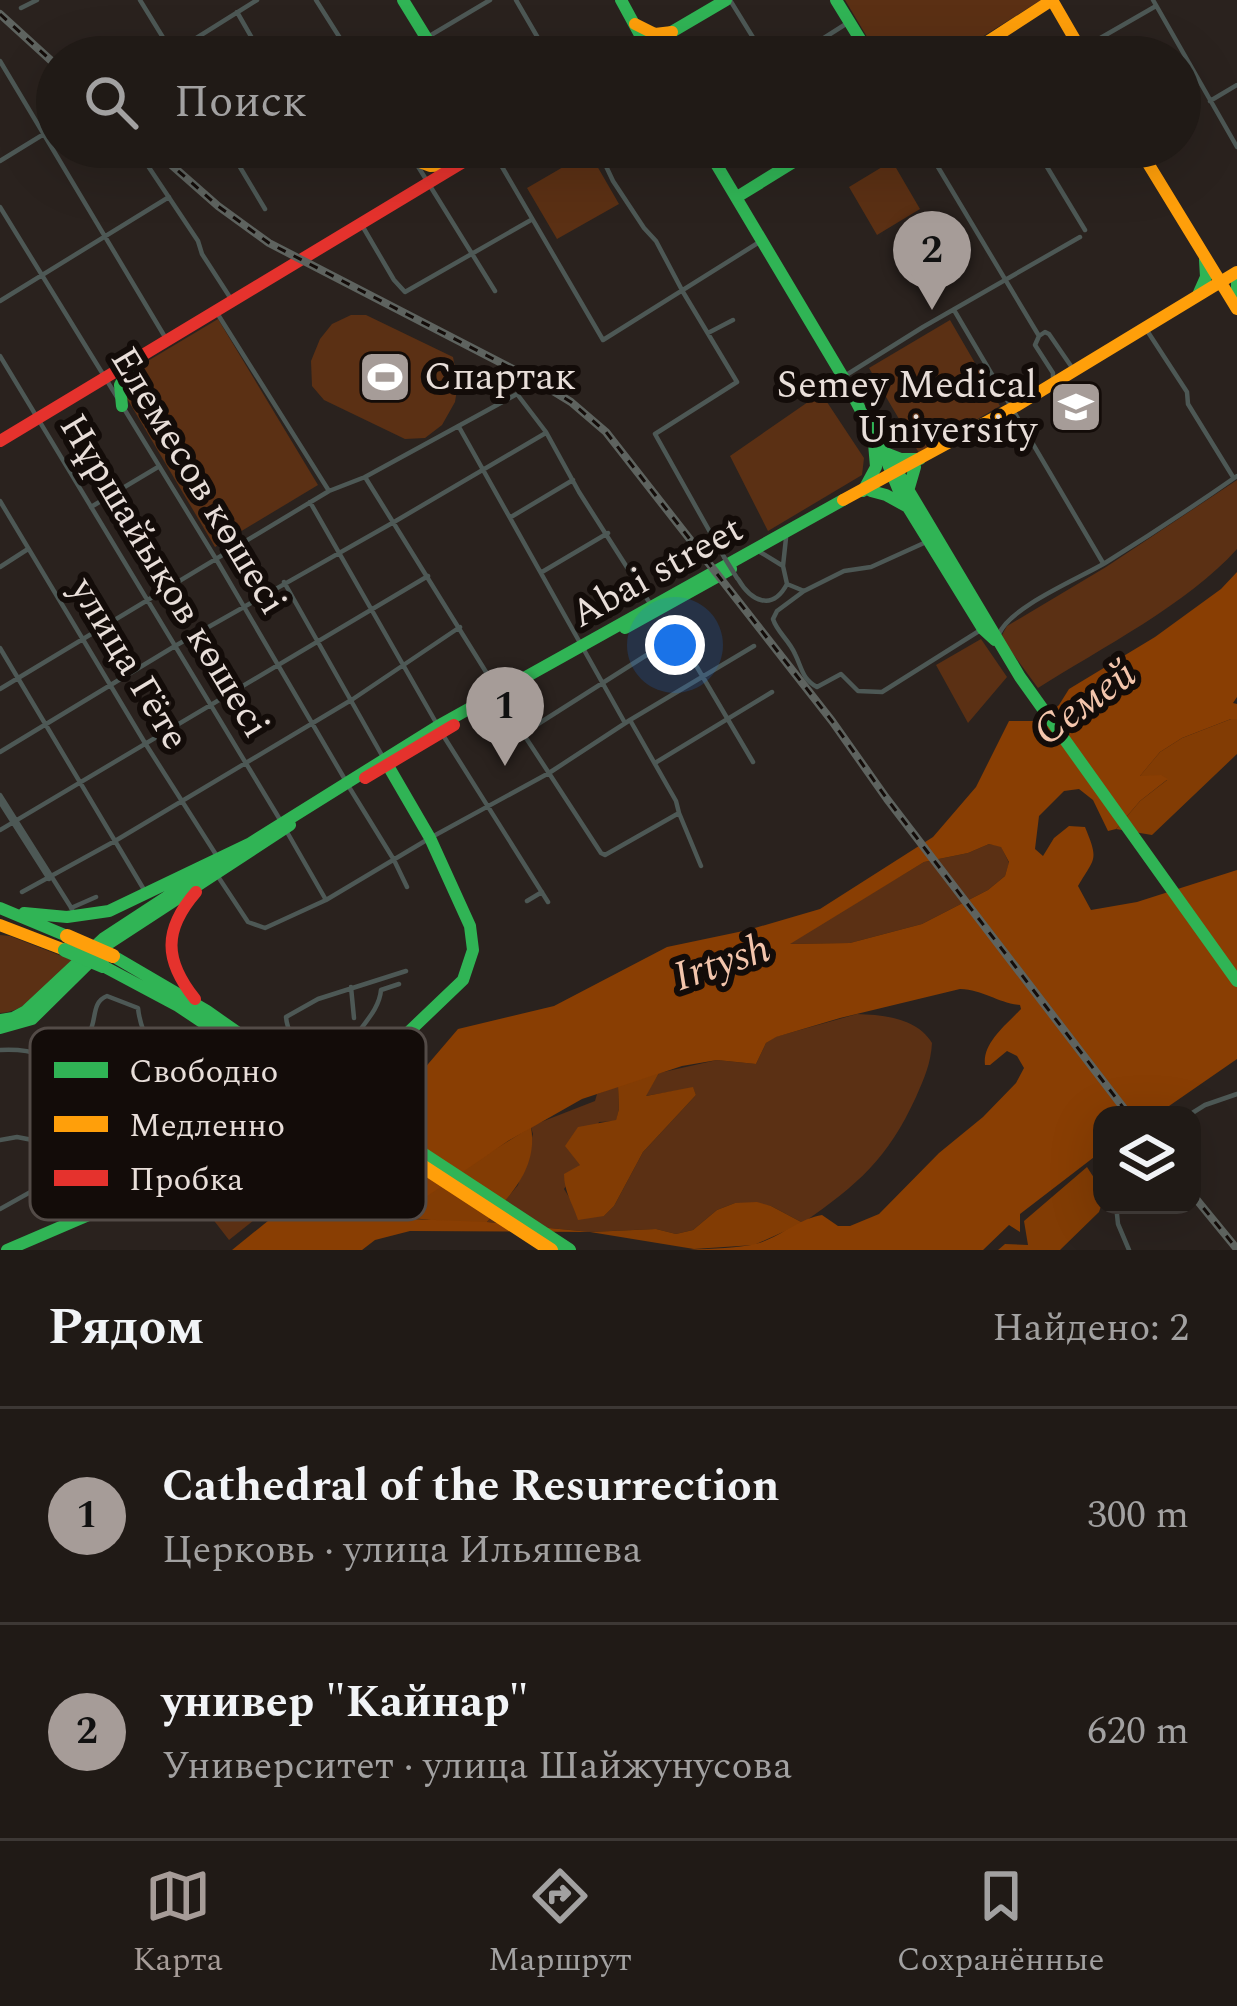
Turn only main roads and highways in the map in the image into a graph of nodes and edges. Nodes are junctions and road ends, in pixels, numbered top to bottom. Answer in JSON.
{"nodes":[{"id":1,"x":403,"y":0,"type":"edge"},
{"id":2,"x":621,"y":0,"type":"edge"},
{"id":3,"x":728,"y":0,"type":"edge"},
{"id":4,"x":836,"y":0,"type":"edge"},
{"id":5,"x":1052,"y":0,"type":"edge"},
{"id":6,"x":635,"y":23,"type":"junction"},
{"id":7,"x":671,"y":32,"type":"junction"},
{"id":8,"x":425,"y":36,"type":"edge"},
{"id":9,"x":642,"y":36,"type":"edge"},
{"id":10,"x":667,"y":36,"type":"edge"},
{"id":11,"x":858,"y":36,"type":"edge"},
{"id":12,"x":1000,"y":36,"type":"edge"},
{"id":13,"x":1073,"y":36,"type":"edge"},
{"id":14,"x":454,"y":168,"type":"edge"},
{"id":15,"x":719,"y":168,"type":"edge"},
{"id":16,"x":784,"y":168,"type":"edge"},
{"id":17,"x":1151,"y":168,"type":"edge"},
{"id":18,"x":737,"y":197,"type":"junction"},
{"id":19,"x":1205,"y":255,"type":"junction"},
{"id":20,"x":1233,"y":275,"type":"edge"},
{"id":21,"x":1197,"y":297,"type":"junction"},
{"id":22,"x":1237,"y":305,"type":"edge"},
{"id":23,"x":131,"y":364,"type":"junction"},
{"id":24,"x":122,"y":406,"type":"road end"},
{"id":25,"x":873,"y":434,"type":"junction"},
{"id":26,"x":0,"y":441,"type":"edge"},
{"id":27,"x":918,"y":463,"type":"junction"},
{"id":28,"x":896,"y":477,"type":"junction"},
{"id":29,"x":867,"y":490,"type":"junction"},
{"id":30,"x":985,"y":624,"type":"junction"},
{"id":31,"x":582,"y":649,"type":"junction"},
{"id":32,"x":440,"y":729,"type":"junction"},
{"id":33,"x":386,"y":762,"type":"junction"},
{"id":34,"x":284,"y":826,"type":"junction"},
{"id":35,"x":234,"y":851,"type":"junction"},
{"id":36,"x":213,"y":877,"type":"junction"},
{"id":37,"x":2,"y":919,"type":"edge"},
{"id":38,"x":66,"y":943,"type":"junction"},
{"id":39,"x":108,"y":961,"type":"junction"},
{"id":40,"x":1237,"y":981,"type":"edge"},
{"id":41,"x":207,"y":1012,"type":"junction"},
{"id":42,"x":0,"y":1024,"type":"edge"},
{"id":43,"x":217,"y":1028,"type":"edge"},
{"id":44,"x":226,"y":1028,"type":"edge"},
{"id":45,"x":412,"y":1028,"type":"edge"},
{"id":46,"x":426,"y":1159,"type":"edge"},
{"id":47,"x":426,"y":1166,"type":"edge"},
{"id":48,"x":76,"y":1220,"type":"edge"},
{"id":49,"x":7,"y":1250,"type":"edge"},
{"id":50,"x":550,"y":1250,"type":"edge"},
{"id":51,"x":569,"y":1250,"type":"edge"}],
"edges":[{"from":1,"to":8,"type":"main road"},
{"from":2,"to":6,"type":"main road"},
{"from":3,"to":7,"type":"main road"},
{"from":4,"to":11,"type":"main road"},
{"from":5,"to":12,"type":"main road"},
{"from":5,"to":13,"type":"main road"},
{"from":6,"to":7,"type":"main road"},
{"from":6,"to":9,"type":"main road"},
{"from":7,"to":10,"type":"main road"},
{"from":14,"to":23,"type":"main road"},
{"from":15,"to":18,"type":"main road"},
{"from":16,"to":18,"type":"main road"},
{"from":17,"to":19,"type":"main road"},
{"from":18,"to":25,"type":"main road"},
{"from":19,"to":20,"type":"main road"},
{"from":19,"to":21,"type":"main road"},
{"from":20,"to":21,"type":"main road"},
{"from":20,"to":22,"type":"main road"},
{"from":21,"to":27,"type":"main road"},
{"from":23,"to":24,"type":"main road"},
{"from":23,"to":26,"type":"main road"},
{"from":25,"to":28,"type":"main road"},
{"from":25,"to":29,"type":"main road"},
{"from":27,"to":28,"type":"main road"},
{"from":27,"to":28,"type":"main road"},
{"from":28,"to":29,"type":"main road","name":"Abai street"},
{"from":28,"to":29,"type":"main road"},
{"from":28,"to":30,"type":"main road"},
{"from":28,"to":30,"type":"main road"},
{"from":29,"to":31,"type":"main road","name":"Abai street"},
{"from":29,"to":31,"type":"main road","name":"Abai street"},
{"from":30,"to":40,"type":"main road"},
{"from":31,"to":32,"type":"main road","name":"Abai street"},
{"from":31,"to":32,"type":"main road","name":"Abai street"},
{"from":32,"to":33,"type":"main road","name":"Abai street"},
{"from":33,"to":34,"type":"main road","name":"Abai street"},
{"from":33,"to":45,"type":"main road"},
{"from":34,"to":35,"type":"main road","name":"Abai street"},
{"from":34,"to":36,"type":"main road","name":"Abai street"},
{"from":35,"to":37,"type":"main road"},
{"from":35,"to":42,"type":"main road"},
{"from":36,"to":41,"type":"main road"},
{"from":36,"to":42,"type":"main road","name":"Abai street"},
{"from":37,"to":38,"type":"main road"},
{"from":37,"to":38,"type":"main road"},
{"from":38,"to":39,"type":"main road","bridge":true},
{"from":39,"to":41,"type":"main road"},
{"from":39,"to":43,"type":"main road"},
{"from":41,"to":44,"type":"main road"},
{"from":46,"to":51,"type":"main road","bridge":true},
{"from":47,"to":50,"type":"main road","bridge":true},
{"from":48,"to":49,"type":"main road"}]}
